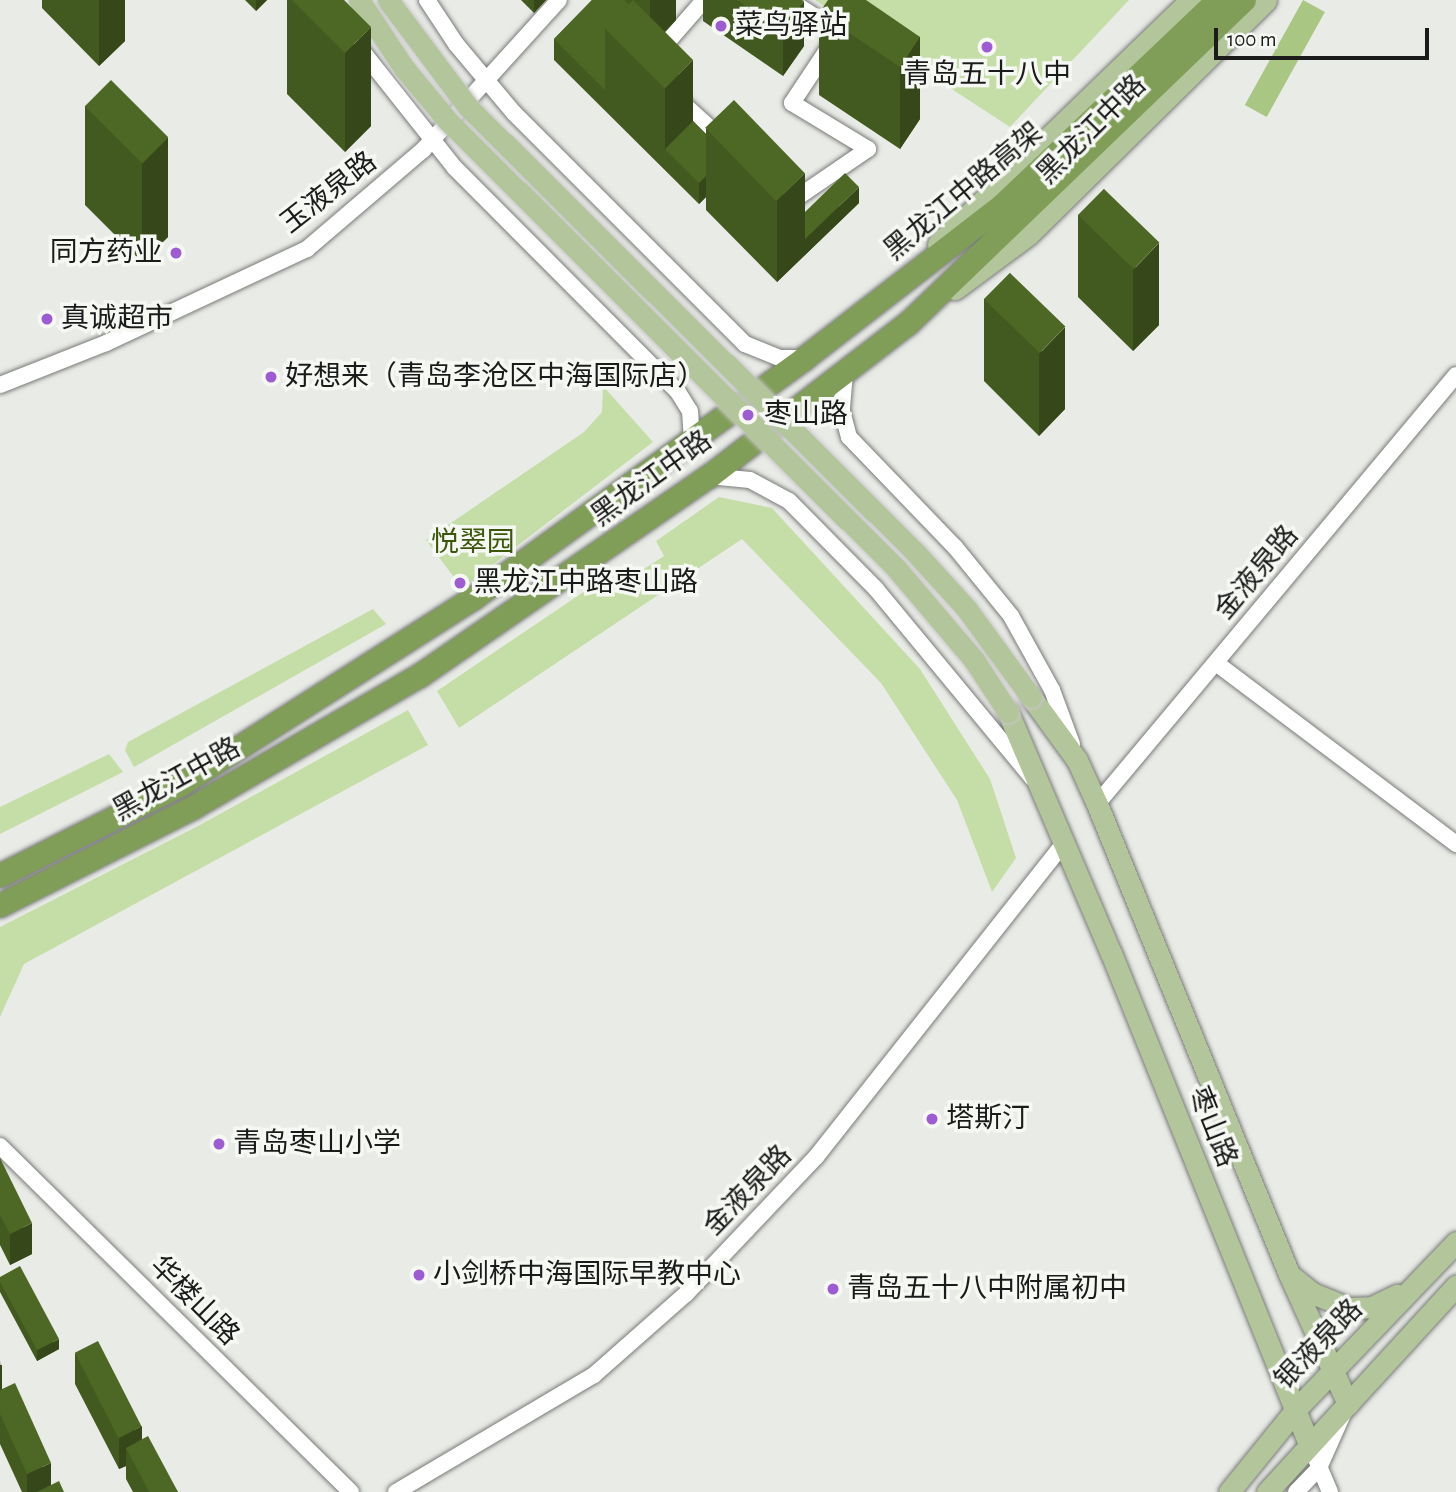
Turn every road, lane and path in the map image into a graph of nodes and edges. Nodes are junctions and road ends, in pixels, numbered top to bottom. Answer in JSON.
{"nodes":[{"id":1,"x":359,"y":0,"type":"edge"},
{"id":2,"x":388,"y":0,"type":"edge"},
{"id":3,"x":427,"y":0,"type":"edge"},
{"id":4,"x":559,"y":0,"type":"edge"},
{"id":5,"x":704,"y":0,"type":"edge"},
{"id":6,"x":789,"y":0,"type":"edge"},
{"id":7,"x":1191,"y":0,"type":"edge"},
{"id":8,"x":1217,"y":0,"type":"edge"},
{"id":9,"x":1244,"y":0,"type":"edge"},
{"id":10,"x":1266,"y":0,"type":"edge"},
{"id":11,"x":349,"y":32,"type":"edge"},
{"id":12,"x":653,"y":70,"type":"edge"},
{"id":13,"x":489,"y":80,"type":"junction"},
{"id":14,"x":664,"y":86,"type":"edge"},
{"id":15,"x":432,"y":141,"type":"junction"},
{"id":16,"x":1086,"y":141,"type":"junction"},
{"id":17,"x":739,"y":154,"type":"edge"},
{"id":18,"x":775,"y":186,"type":"edge"},
{"id":19,"x":887,"y":295,"type":"junction"},
{"id":20,"x":908,"y":323,"type":"junction"},
{"id":21,"x":804,"y":358,"type":"junction"},
{"id":22,"x":845,"y":373,"type":"junction"},
{"id":23,"x":1456,"y":375,"type":"edge"},
{"id":24,"x":0,"y":384,"type":"edge"},
{"id":25,"x":691,"y":441,"type":"junction"},
{"id":26,"x":709,"y":476,"type":"junction"},
{"id":27,"x":1216,"y":663,"type":"junction"},
{"id":28,"x":1077,"y":760,"type":"junction"},
{"id":29,"x":1038,"y":785,"type":"junction"},
{"id":30,"x":1097,"y":803,"type":"junction"},
{"id":31,"x":1063,"y":844,"type":"junction"},
{"id":32,"x":1456,"y":844,"type":"edge"},
{"id":33,"x":0,"y":875,"type":"edge"},
{"id":34,"x":0,"y":905,"type":"edge"},
{"id":35,"x":0,"y":1146,"type":"edge"},
{"id":36,"x":1456,"y":1242,"type":"edge"},
{"id":37,"x":1289,"y":1274,"type":"junction"},
{"id":38,"x":1416,"y":1283,"type":"junction"},
{"id":39,"x":1456,"y":1286,"type":"edge"},
{"id":40,"x":1331,"y":1372,"type":"junction"},
{"id":41,"x":1348,"y":1404,"type":"junction"},
{"id":42,"x":1297,"y":1408,"type":"junction"},
{"id":43,"x":1309,"y":1444,"type":"junction"},
{"id":44,"x":1319,"y":1468,"type":"junction"},
{"id":45,"x":351,"y":1492,"type":"edge"},
{"id":46,"x":396,"y":1492,"type":"edge"},
{"id":47,"x":1229,"y":1492,"type":"edge"},
{"id":48,"x":1267,"y":1492,"type":"edge"},
{"id":49,"x":1296,"y":1492,"type":"edge"},
{"id":50,"x":1330,"y":1492,"type":"edge"}],
"edges":[{"from":1,"to":29,"type":"main road","name":"枣山路","bridge":true},
{"from":2,"to":28,"type":"main road","name":"枣山路","bridge":true},
{"from":3,"to":13,"type":"street"},
{"from":4,"to":13,"type":"street","name":"玉液泉路"},
{"from":5,"to":12,"type":"street"},
{"from":6,"to":18,"type":"street"},
{"from":7,"to":19,"type":"main road","name":"黑龙江中路"},
{"from":8,"to":16,"type":"highway","name":"黑龙江中路"},
{"from":9,"to":16,"type":"highway","name":"黑龙江中路"},
{"from":10,"to":20,"type":"main road","name":"黑龙江中路"},
{"from":11,"to":15,"type":"street"},
{"from":13,"to":15,"type":"street","name":"玉液泉路"},
{"from":13,"to":21,"type":"street"},
{"from":14,"to":17,"type":"street"},
{"from":15,"to":24,"type":"street","name":"玉液泉路"},
{"from":15,"to":25,"type":"street"},
{"from":16,"to":19,"type":"highway","name":"黑龙江中路高架"},
{"from":16,"to":20,"type":"highway","name":"黑龙江中路高架"},
{"from":19,"to":21,"type":"highway","name":"黑龙江中路"},
{"from":20,"to":22,"type":"highway","name":"黑龙江中路"},
{"from":21,"to":25,"type":"highway","name":"黑龙江中路"},
{"from":22,"to":26,"type":"highway","name":"黑龙江中路"},
{"from":22,"to":28,"type":"street","name":"枣山路"},
{"from":23,"to":27,"type":"street","name":"金液泉路"},
{"from":25,"to":33,"type":"highway","name":"黑龙江中路"},
{"from":26,"to":29,"type":"street","name":"枣山路"},
{"from":26,"to":34,"type":"highway","name":"黑龙江中路"},
{"from":27,"to":30,"type":"street","name":"金液泉路"},
{"from":27,"to":32,"type":"street"},
{"from":28,"to":30,"type":"main road","name":"枣山路"},
{"from":29,"to":31,"type":"main road","name":"枣山路"},
{"from":30,"to":37,"type":"main road","name":"枣山路"},
{"from":31,"to":42,"type":"main road","name":"枣山路"},
{"from":31,"to":46,"type":"street","name":"金液泉路"},
{"from":35,"to":45,"type":"street","name":"华楼山路"},
{"from":36,"to":38,"type":"main road","name":"银液泉路"},
{"from":37,"to":38,"type":"main road"},
{"from":37,"to":40,"type":"main road","name":"枣山路"},
{"from":38,"to":40,"type":"main road","name":"银液泉路"},
{"from":39,"to":41,"type":"main road"},
{"from":40,"to":41,"type":"main road","name":"枣山路"},
{"from":40,"to":42,"type":"main road","name":"银液泉路"},
{"from":41,"to":43,"type":"main road"},
{"from":41,"to":44,"type":"street"},
{"from":42,"to":43,"type":"main road","name":"枣山路"},
{"from":42,"to":47,"type":"main road","name":"银液泉路"},
{"from":43,"to":44,"type":"street","name":"枣山路"},
{"from":43,"to":48,"type":"main road"},
{"from":44,"to":49,"type":"street"},
{"from":44,"to":50,"type":"street","name":"枣山路"}]}
